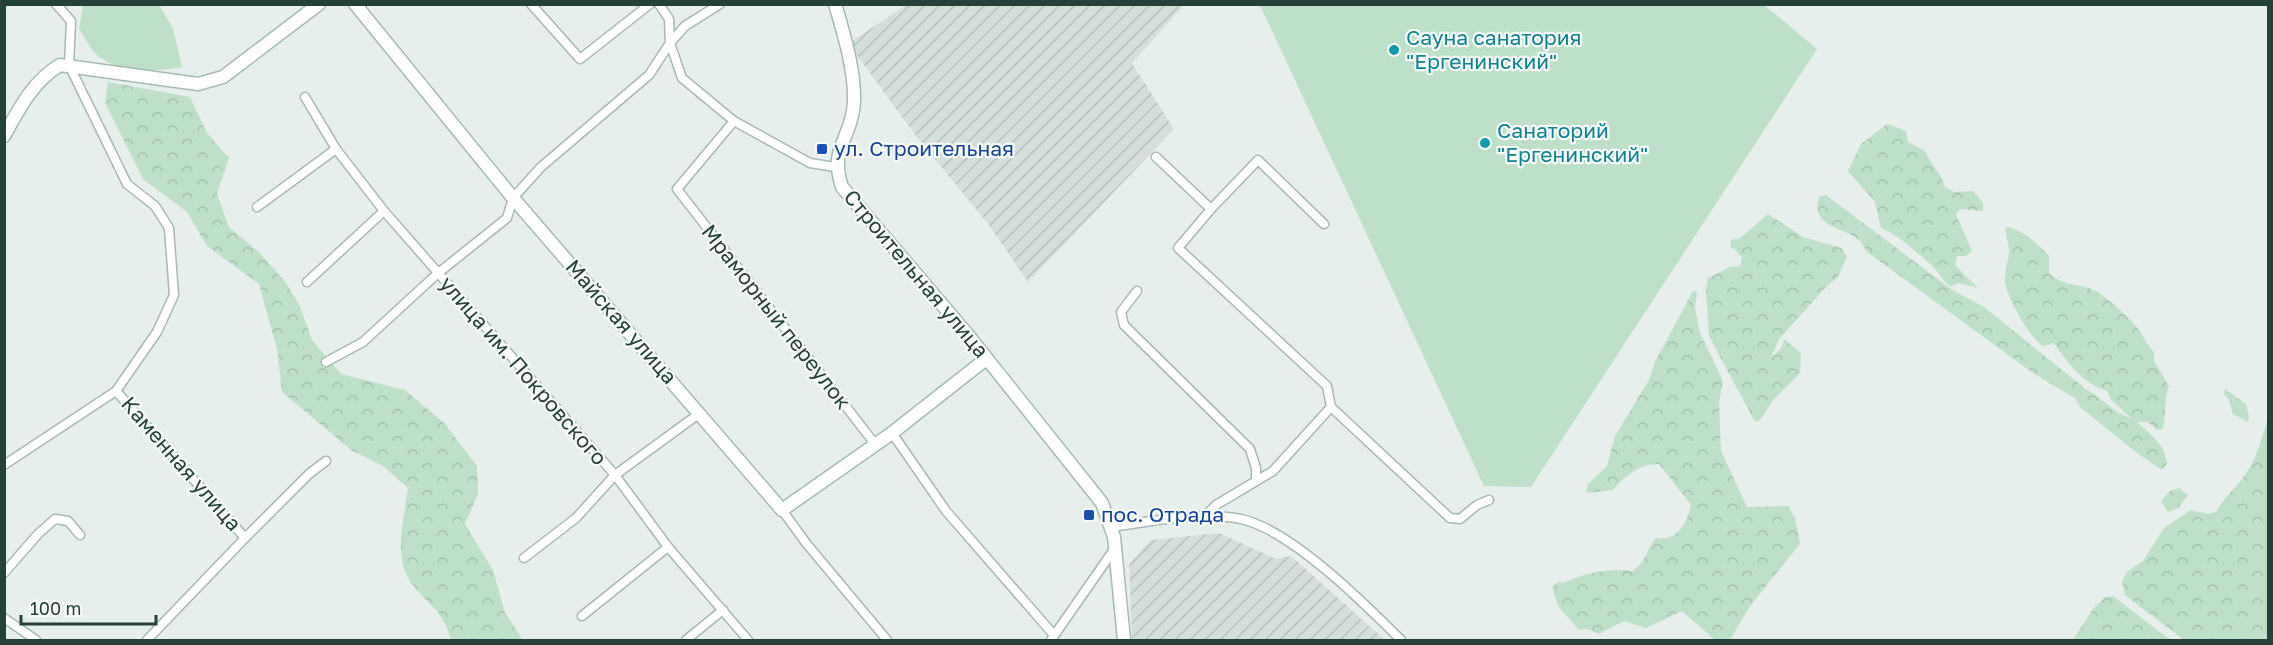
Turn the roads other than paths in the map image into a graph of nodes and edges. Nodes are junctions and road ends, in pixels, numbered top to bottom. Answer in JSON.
{"nodes":[{"id":1,"x":56,"y":4,"type":"edge"},
{"id":2,"x":319,"y":4,"type":"edge"},
{"id":3,"x":355,"y":4,"type":"edge"},
{"id":4,"x":531,"y":4,"type":"edge"},
{"id":5,"x":650,"y":4,"type":"edge"},
{"id":6,"x":659,"y":4,"type":"edge"},
{"id":7,"x":720,"y":4,"type":"edge"},
{"id":8,"x":835,"y":4,"type":"edge"},
{"id":9,"x":670,"y":42,"type":"junction"},
{"id":10,"x":69,"y":65,"type":"junction"},
{"id":11,"x":305,"y":97,"type":"dead end"},
{"id":12,"x":734,"y":121,"type":"junction"},
{"id":13,"x":4,"y":136,"type":"edge"},
{"id":14,"x":336,"y":149,"type":"junction"},
{"id":15,"x":1156,"y":157,"type":"dead end"},
{"id":16,"x":835,"y":167,"type":"junction"},
{"id":17,"x":513,"y":198,"type":"junction"},
{"id":18,"x":257,"y":207,"type":"dead end"},
{"id":19,"x":1210,"y":209,"type":"junction"},
{"id":20,"x":384,"y":212,"type":"junction"},
{"id":21,"x":1324,"y":224,"type":"dead end"},
{"id":22,"x":436,"y":275,"type":"junction"},
{"id":23,"x":307,"y":282,"type":"dead end"},
{"id":24,"x":1137,"y":291,"type":"dead end"},
{"id":25,"x":986,"y":359,"type":"junction"},
{"id":26,"x":326,"y":362,"type":"dead end"},
{"id":27,"x":116,"y":391,"type":"junction"},
{"id":28,"x":1331,"y":407,"type":"junction"},
{"id":29,"x":700,"y":413,"type":"junction"},
{"id":30,"x":892,"y":433,"type":"junction"},
{"id":31,"x":875,"y":444,"type":"junction"},
{"id":32,"x":326,"y":461,"type":"dead end"},
{"id":33,"x":4,"y":465,"type":"edge"},
{"id":34,"x":615,"y":475,"type":"junction"},
{"id":35,"x":1256,"y":481,"type":"junction"},
{"id":36,"x":1489,"y":500,"type":"dead end"},
{"id":37,"x":782,"y":510,"type":"junction"},
{"id":38,"x":1204,"y":517,"type":"junction"},
{"id":39,"x":1113,"y":527,"type":"junction"},
{"id":40,"x":80,"y":535,"type":"dead end"},
{"id":41,"x":245,"y":538,"type":"junction"},
{"id":42,"x":668,"y":547,"type":"junction"},
{"id":43,"x":1115,"y":548,"type":"junction"},
{"id":44,"x":524,"y":558,"type":"dead end"},
{"id":45,"x":4,"y":573,"type":"edge"},
{"id":46,"x":723,"y":610,"type":"junction"},
{"id":47,"x":582,"y":616,"type":"dead end"},
{"id":48,"x":4,"y":618,"type":"edge"},
{"id":49,"x":1052,"y":637,"type":"edge"},
{"id":50,"x":36,"y":640,"type":"edge"},
{"id":51,"x":147,"y":640,"type":"edge"},
{"id":52,"x":686,"y":640,"type":"edge"},
{"id":53,"x":748,"y":640,"type":"edge"},
{"id":54,"x":887,"y":640,"type":"edge"},
{"id":55,"x":1124,"y":640,"type":"edge"},
{"id":56,"x":1401,"y":640,"type":"edge"}],
"edges":[{"from":1,"to":10,"type":"street"},
{"from":2,"to":10,"type":"street"},
{"from":3,"to":17,"type":"street","name":"Майская улица"},
{"from":4,"to":5,"type":"street"},
{"from":6,"to":9,"type":"street","name":"Строительная улица"},
{"from":7,"to":9,"type":"street"},
{"from":8,"to":16,"type":"street"},
{"from":9,"to":12,"type":"street","name":"Строительная улица"},
{"from":9,"to":17,"type":"street"},
{"from":10,"to":13,"type":"street"},
{"from":10,"to":27,"type":"street"},
{"from":11,"to":14,"type":"street","name":"улица им. Покровского"},
{"from":12,"to":16,"type":"street","name":"Строительная улица"},
{"from":12,"to":31,"type":"street","name":"Мраморный переулок"},
{"from":14,"to":18,"type":"street"},
{"from":14,"to":20,"type":"street","name":"улица им. Покровского"},
{"from":15,"to":19,"type":"street"},
{"from":16,"to":25,"type":"street","name":"Строительная улица"},
{"from":17,"to":22,"type":"street"},
{"from":17,"to":29,"type":"street","name":"Майская улица"},
{"from":19,"to":21,"type":"street"},
{"from":19,"to":28,"type":"street"},
{"from":20,"to":22,"type":"street","name":"улица им. Покровского"},
{"from":20,"to":23,"type":"street"},
{"from":22,"to":26,"type":"street"},
{"from":22,"to":34,"type":"street","name":"улица им. Покровского"},
{"from":24,"to":35,"type":"street"},
{"from":25,"to":30,"type":"street"},
{"from":25,"to":39,"type":"street","name":"Строительная улица"},
{"from":27,"to":33,"type":"street"},
{"from":27,"to":41,"type":"street","name":"Каменная улица"},
{"from":28,"to":35,"type":"street"},
{"from":28,"to":36,"type":"street"},
{"from":29,"to":34,"type":"street"},
{"from":29,"to":37,"type":"street","name":"Майская улица"},
{"from":30,"to":31,"type":"street"},
{"from":30,"to":49,"type":"street"},
{"from":31,"to":37,"type":"street"},
{"from":32,"to":41,"type":"street"},
{"from":34,"to":42,"type":"street","name":"улица им. Покровского"},
{"from":34,"to":44,"type":"street"},
{"from":35,"to":38,"type":"street"},
{"from":37,"to":54,"type":"street","name":"Майская улица"},
{"from":38,"to":39,"type":"street"},
{"from":38,"to":56,"type":"street"},
{"from":39,"to":43,"type":"street","name":"Строительная улица"},
{"from":40,"to":45,"type":"street"},
{"from":41,"to":51,"type":"street"},
{"from":42,"to":46,"type":"street","name":"улица им. Покровского"},
{"from":42,"to":47,"type":"street"},
{"from":43,"to":49,"type":"street"},
{"from":43,"to":55,"type":"street","name":"Строительная улица"},
{"from":46,"to":52,"type":"street"},
{"from":46,"to":53,"type":"street","name":"улица им. Покровского"},
{"from":48,"to":50,"type":"street"}]}
